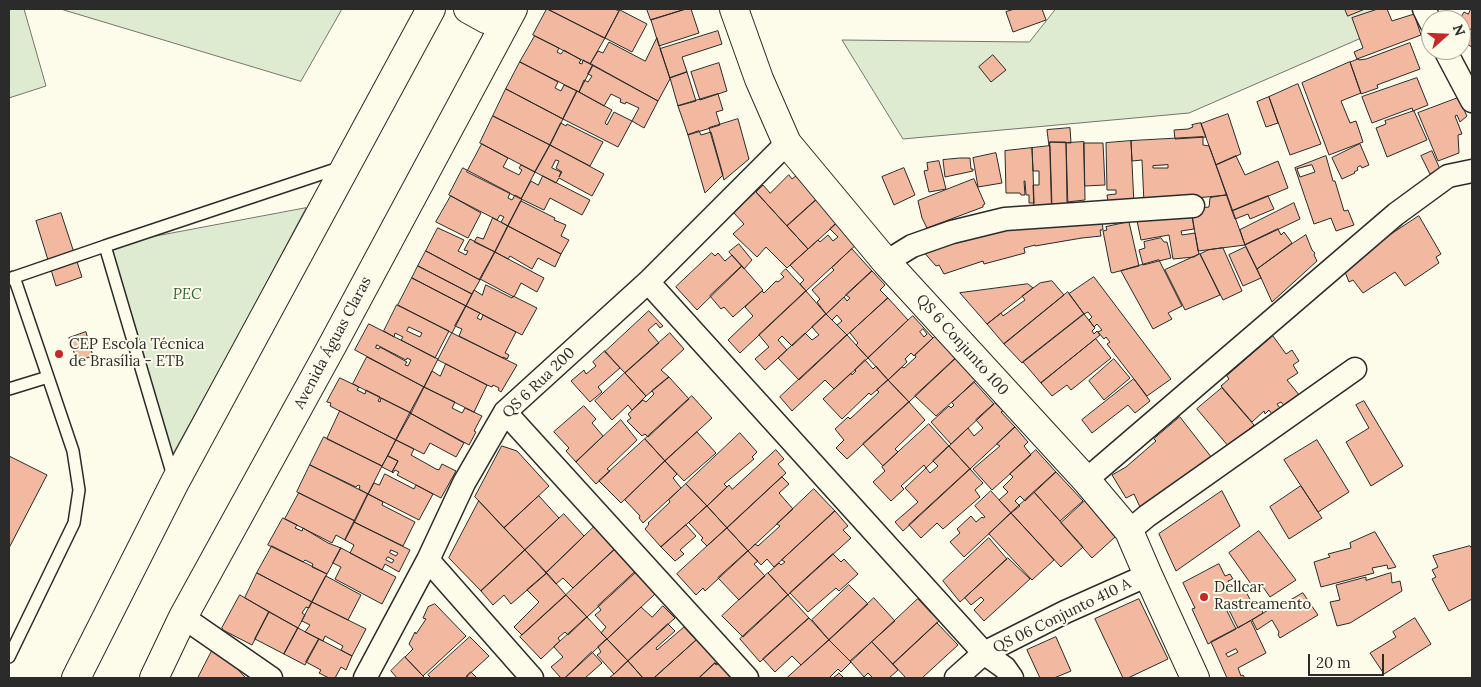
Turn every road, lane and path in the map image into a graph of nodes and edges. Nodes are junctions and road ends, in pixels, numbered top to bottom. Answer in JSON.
{"nodes":[{"id":1,"x":431,"y":9,"type":"edge"},
{"id":2,"x":468,"y":9,"type":"edge"},
{"id":3,"x":734,"y":9,"type":"edge"},
{"id":4,"x":509,"y":16,"type":"edge"},
{"id":5,"x":1452,"y":60,"type":"edge"},
{"id":6,"x":1472,"y":97,"type":"edge"},
{"id":7,"x":786,"y":143,"type":"junction"},
{"id":8,"x":345,"y":166,"type":"junction"},
{"id":9,"x":1472,"y":170,"type":"edge"},
{"id":10,"x":1193,"y":206,"type":"dead end"},
{"id":11,"x":105,"y":246,"type":"junction"},
{"id":12,"x":886,"y":262,"type":"junction"},
{"id":13,"x":12,"y":278,"type":"edge"},
{"id":14,"x":648,"y":282,"type":"junction"},
{"id":15,"x":1355,"y":369,"type":"dead end"},
{"id":16,"x":48,"y":377,"type":"junction"},
{"id":17,"x":9,"y":389,"type":"edge"},
{"id":18,"x":505,"y":412,"type":"junction"},
{"id":19,"x":1086,"y":480,"type":"junction"},
{"id":20,"x":175,"y":482,"type":"junction"},
{"id":21,"x":1129,"y":531,"type":"junction"},
{"id":22,"x":428,"y":560,"type":"junction"},
{"id":23,"x":1148,"y":575,"type":"junction"},
{"id":24,"x":183,"y":617,"type":"junction"},
{"id":25,"x":984,"y":653,"type":"junction"},
{"id":26,"x":9,"y":657,"type":"edge"},
{"id":27,"x":76,"y":678,"type":"edge"},
{"id":28,"x":154,"y":678,"type":"edge"},
{"id":29,"x":271,"y":678,"type":"edge"},
{"id":30,"x":365,"y":678,"type":"edge"},
{"id":31,"x":532,"y":678,"type":"edge"},
{"id":32,"x":747,"y":678,"type":"edge"},
{"id":33,"x":956,"y":678,"type":"edge"},
{"id":34,"x":1012,"y":678,"type":"edge"},
{"id":35,"x":1196,"y":678,"type":"edge"}],
"edges":[{"from":1,"to":8,"type":"main road"},
{"from":2,"to":4,"type":"main road"},
{"from":3,"to":7,"type":"main road","name":"QS 6 Conjunto 100"},
{"from":4,"to":24,"type":"main road","name":"Avenida Águas Claras"},
{"from":5,"to":6,"type":"street"},
{"from":7,"to":12,"type":"main road","name":"QS 6 Conjunto 100"},
{"from":7,"to":14,"type":"street","name":"QS 6 Rua 200"},
{"from":8,"to":11,"type":"lane"},
{"from":8,"to":20,"type":"main road"},
{"from":9,"to":19,"type":"street"},
{"from":10,"to":12,"type":"street"},
{"from":11,"to":13,"type":"lane"},
{"from":11,"to":20,"type":"lane"},
{"from":12,"to":19,"type":"main road","name":"QS 6 Conjunto 100"},
{"from":13,"to":16,"type":"lane"},
{"from":14,"to":18,"type":"street","name":"QS 6 Rua 200"},
{"from":14,"to":25,"type":"street"},
{"from":15,"to":21,"type":"street"},
{"from":16,"to":17,"type":"lane"},
{"from":16,"to":26,"type":"lane"},
{"from":18,"to":22,"type":"street","name":"QS 6 Rua 200"},
{"from":18,"to":32,"type":"street"},
{"from":19,"to":21,"type":"main road","name":"QS 6 Conjunto 100"},
{"from":20,"to":27,"type":"main road"},
{"from":21,"to":23,"type":"main road","name":"QS 6 Conjunto 100"},
{"from":22,"to":30,"type":"street","name":"QS 6 Rua 200"},
{"from":22,"to":31,"type":"street"},
{"from":23,"to":25,"type":"street","name":"QS 06 Conjunto 410 A"},
{"from":23,"to":35,"type":"main road","name":"QS 6 Conjunto 100"},
{"from":24,"to":28,"type":"main road","name":"Avenida Águas Claras"},
{"from":24,"to":29,"type":"street"},
{"from":25,"to":33,"type":"street","name":"QS 06 Conjunto 410 A"},
{"from":25,"to":34,"type":"street"}]}
